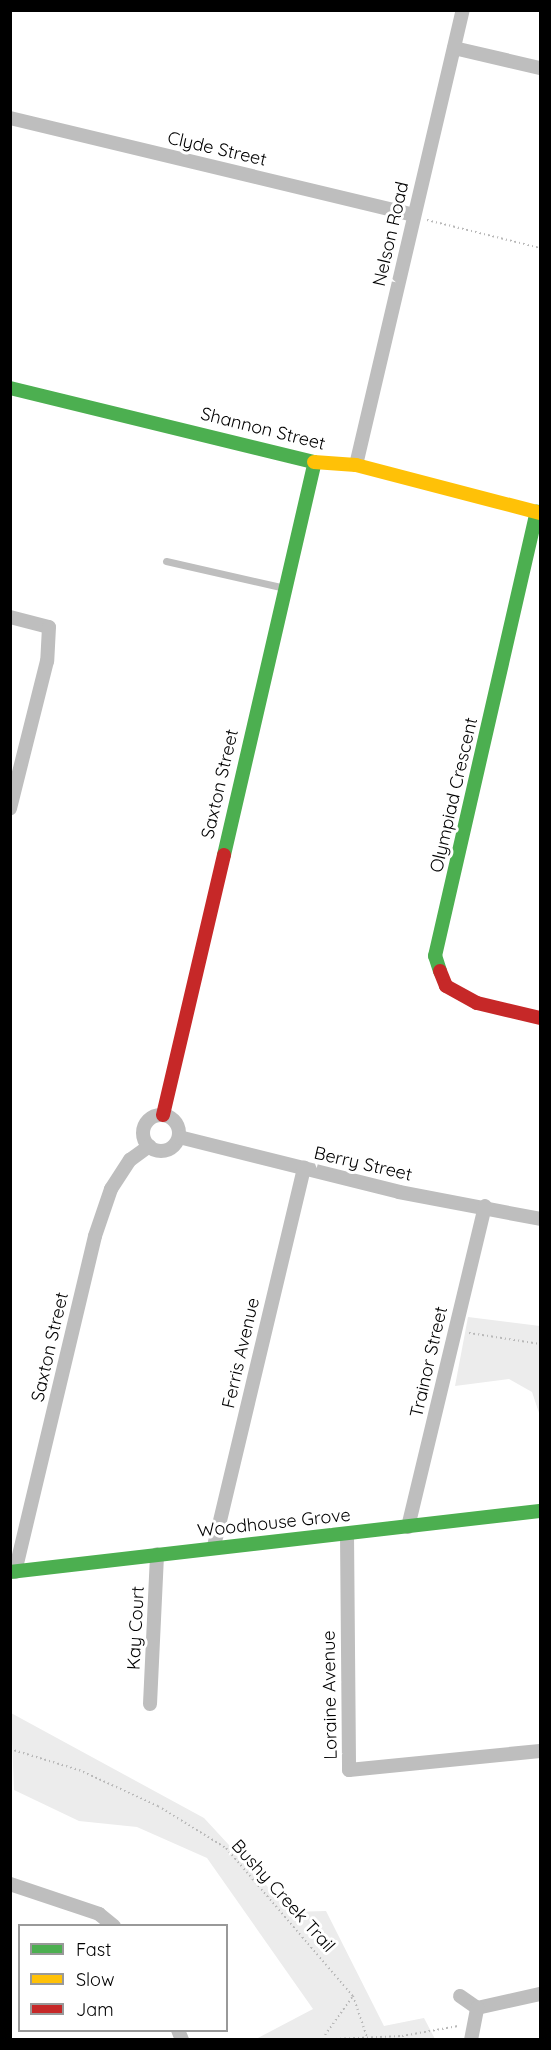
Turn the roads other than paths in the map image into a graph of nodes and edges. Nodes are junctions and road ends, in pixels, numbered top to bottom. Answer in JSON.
{"nodes":[{"id":1,"x":463,"y":10,"type":"edge"},
{"id":2,"x":454,"y":48,"type":"junction"},
{"id":3,"x":540,"y":68,"type":"edge"},
{"id":4,"x":10,"y":118,"type":"edge"},
{"id":5,"x":414,"y":215,"type":"junction"},
{"id":6,"x":10,"y":388,"type":"edge"},
{"id":7,"x":315,"y":462,"type":"junction"},
{"id":8,"x":356,"y":465,"type":"junction"},
{"id":9,"x":539,"y":512,"type":"edge"},
{"id":10,"x":166,"y":561,"type":"dead end"},
{"id":11,"x":285,"y":588,"type":"junction"},
{"id":12,"x":10,"y":617,"type":"edge"},
{"id":13,"x":10,"y":808,"type":"edge"},
{"id":14,"x":540,"y":1018,"type":"edge"},
{"id":15,"x":163,"y":1115,"type":"junction"},
{"id":16,"x":179,"y":1137,"type":"junction"},
{"id":17,"x":149,"y":1146,"type":"junction"},
{"id":18,"x":304,"y":1168,"type":"junction"},
{"id":19,"x":485,"y":1206,"type":"junction"},
{"id":20,"x":540,"y":1219,"type":"edge"},
{"id":21,"x":540,"y":1511,"type":"edge"},
{"id":22,"x":408,"y":1527,"type":"junction"},
{"id":23,"x":347,"y":1534,"type":"junction"},
{"id":24,"x":214,"y":1546,"type":"junction"},
{"id":25,"x":157,"y":1554,"type":"junction"},
{"id":26,"x":13,"y":1572,"type":"edge"},
{"id":27,"x":150,"y":1704,"type":"dead end"},
{"id":28,"x":540,"y":1751,"type":"edge"},
{"id":29,"x":10,"y":1884,"type":"edge"},
{"id":30,"x":112,"y":1924,"type":"edge"},
{"id":31,"x":540,"y":1994,"type":"edge"},
{"id":32,"x":460,"y":1996,"type":"dead end"},
{"id":33,"x":477,"y":2008,"type":"junction"},
{"id":34,"x":471,"y":2040,"type":"edge"}],
"edges":[{"from":1,"to":2,"type":"street","name":"Nelson Road"},
{"from":2,"to":3,"type":"street"},
{"from":2,"to":5,"type":"street","name":"Nelson Road"},
{"from":4,"to":5,"type":"street","name":"Clyde Street"},
{"from":5,"to":8,"type":"street","name":"Nelson Road"},
{"from":6,"to":7,"type":"street","name":"Shannon Street"},
{"from":7,"to":8,"type":"street","name":"Shannon Street"},
{"from":7,"to":11,"type":"street","name":"Saxton Street"},
{"from":8,"to":9,"type":"street","name":"Shannon Street"},
{"from":9,"to":14,"type":"street","name":"Olympiad Crescent"},
{"from":10,"to":11,"type":"lane"},
{"from":11,"to":15,"type":"street","name":"Saxton Street"},
{"from":12,"to":13,"type":"street"},
{"from":15,"to":16,"type":"street"},
{"from":15,"to":17,"type":"street"},
{"from":16,"to":17,"type":"street"},
{"from":16,"to":18,"type":"street","name":"Berry Street"},
{"from":17,"to":26,"type":"street","name":"Saxton Street"},
{"from":18,"to":19,"type":"street","name":"Berry Street"},
{"from":18,"to":24,"type":"street","name":"Ferris Avenue"},
{"from":19,"to":20,"type":"street","name":"Berry Street"},
{"from":19,"to":22,"type":"street","name":"Trainor Street"},
{"from":21,"to":22,"type":"street","name":"Woodhouse Grove"},
{"from":22,"to":23,"type":"street","name":"Woodhouse Grove"},
{"from":23,"to":24,"type":"street","name":"Woodhouse Grove"},
{"from":23,"to":28,"type":"street","name":"Loraine Avenue"},
{"from":24,"to":25,"type":"street","name":"Woodhouse Grove"},
{"from":25,"to":26,"type":"street","name":"Woodhouse Grove"},
{"from":25,"to":27,"type":"street","name":"Kay Court"},
{"from":29,"to":30,"type":"street"},
{"from":31,"to":33,"type":"street"},
{"from":32,"to":33,"type":"street"},
{"from":33,"to":34,"type":"street"}]}
